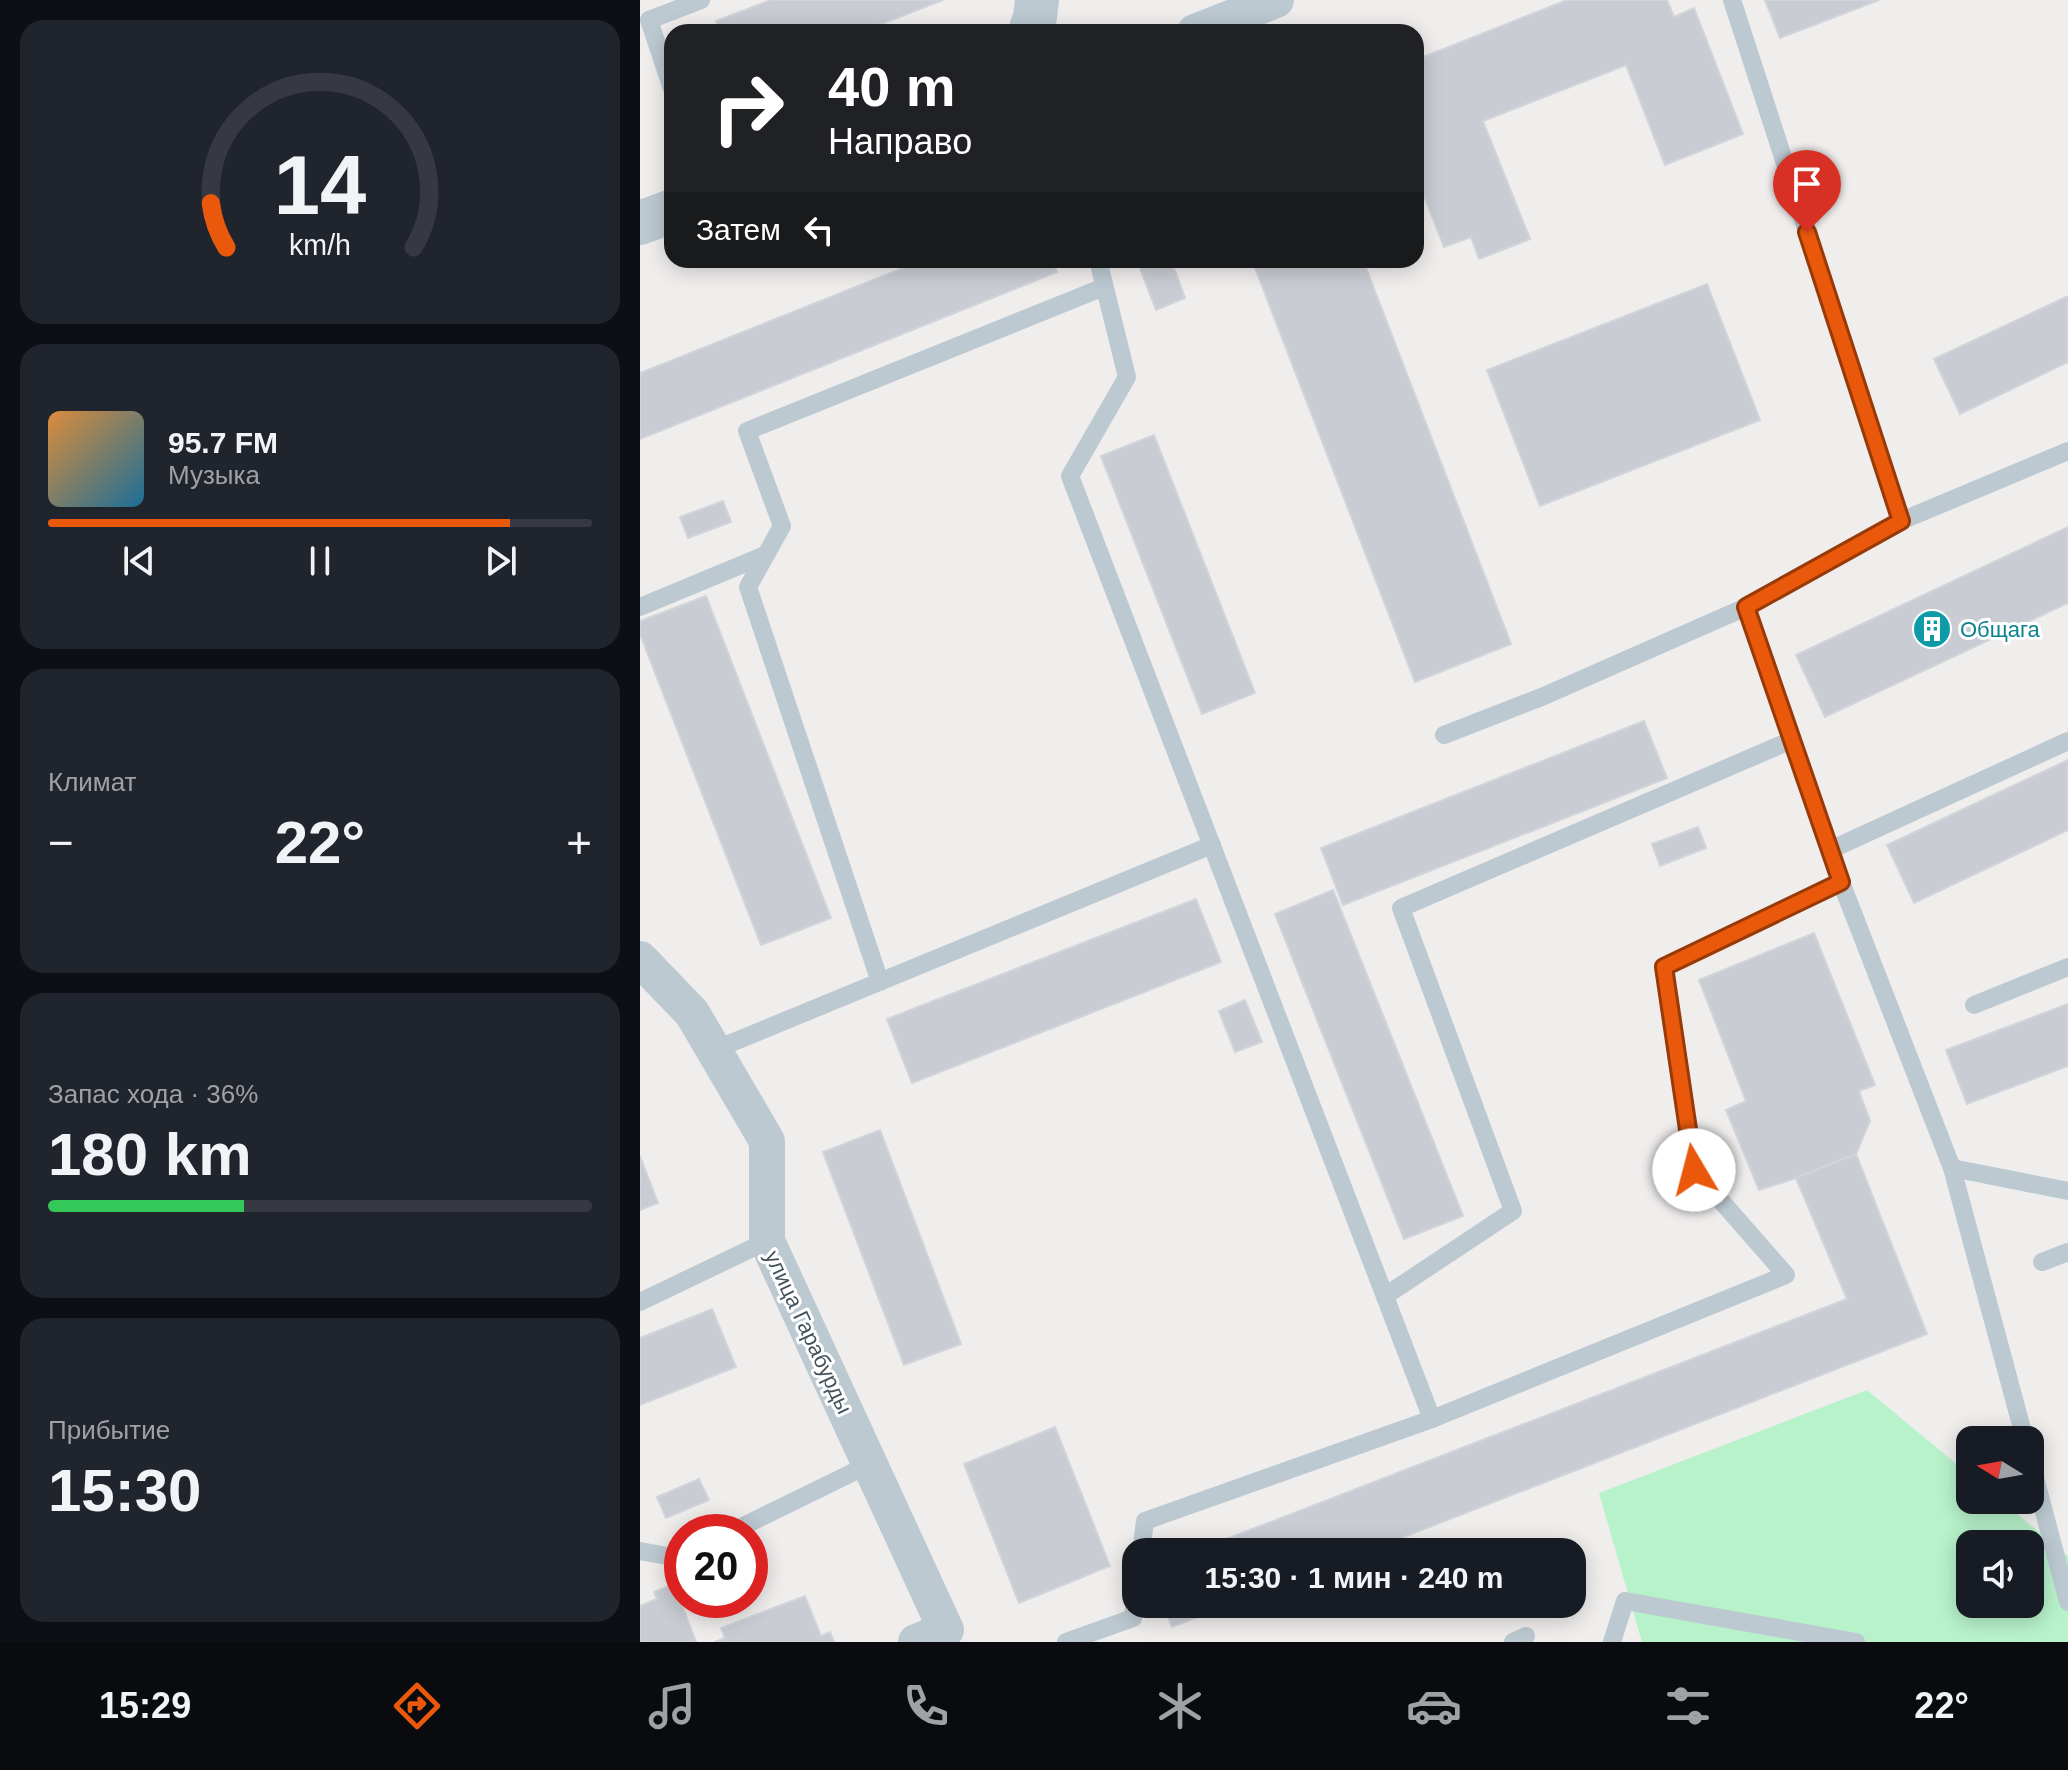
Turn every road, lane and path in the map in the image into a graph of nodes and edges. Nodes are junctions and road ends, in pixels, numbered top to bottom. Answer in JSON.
{"nodes":[{"id":1,"x":701,"y":0,"type":"edge"},
{"id":2,"x":1037,"y":0,"type":"edge"},
{"id":3,"x":1276,"y":0,"type":"edge"},
{"id":4,"x":1732,"y":0,"type":"edge"},
{"id":5,"x":1033,"y":24,"type":"edge"},
{"id":6,"x":1215,"y":24,"type":"edge"},
{"id":7,"x":664,"y":65,"type":"edge"},
{"id":8,"x":664,"y":214,"type":"edge"},
{"id":9,"x":640,"y":223,"type":"edge"},
{"id":10,"x":1100,"y":268,"type":"edge"},
{"id":11,"x":1104,"y":287,"type":"junction"},
{"id":12,"x":2068,"y":451,"type":"edge"},
{"id":13,"x":1901,"y":521,"type":"junction"},
{"id":14,"x":765,"y":555,"type":"junction"},
{"id":15,"x":640,"y":607,"type":"edge"},
{"id":16,"x":1746,"y":607,"type":"junction"},
{"id":17,"x":1444,"y":735,"type":"dead end"},
{"id":18,"x":1792,"y":740,"type":"junction"},
{"id":19,"x":2068,"y":741,"type":"edge"},
{"id":20,"x":1212,"y":845,"type":"junction"},
{"id":21,"x":1830,"y":850,"type":"junction"},
{"id":22,"x":1841,"y":882,"type":"junction"},
{"id":23,"x":640,"y":959,"type":"edge"},
{"id":24,"x":2068,"y":967,"type":"edge"},
{"id":25,"x":880,"y":982,"type":"junction"},
{"id":26,"x":1974,"y":1005,"type":"dead end"},
{"id":27,"x":714,"y":1050,"type":"junction"},
{"id":28,"x":1952,"y":1168,"type":"junction"},
{"id":29,"x":2068,"y":1191,"type":"edge"},
{"id":30,"x":767,"y":1241,"type":"junction"},
{"id":31,"x":2068,"y":1252,"type":"edge"},
{"id":32,"x":2042,"y":1262,"type":"dead end"},
{"id":33,"x":1385,"y":1296,"type":"junction"},
{"id":34,"x":640,"y":1302,"type":"edge"},
{"id":35,"x":1432,"y":1419,"type":"junction"},
{"id":36,"x":2021,"y":1426,"type":"edge"},
{"id":37,"x":870,"y":1464,"type":"junction"},
{"id":38,"x":2044,"y":1512,"type":"edge"},
{"id":39,"x":768,"y":1514,"type":"edge"},
{"id":40,"x":1143,"y":1538,"type":"edge"},
{"id":41,"x":640,"y":1551,"type":"edge"},
{"id":42,"x":664,"y":1555,"type":"edge"},
{"id":43,"x":2068,"y":1602,"type":"edge"},
{"id":44,"x":1133,"y":1618,"type":"edge"},
{"id":45,"x":938,"y":1638,"type":"edge"},
{"id":46,"x":1066,"y":1642,"type":"edge"},
{"id":47,"x":1612,"y":1642,"type":"edge"},
{"id":48,"x":1856,"y":1642,"type":"edge"}],
"edges":[{"from":1,"to":7,"type":"lane"},
{"from":2,"to":5,"type":"street"},
{"from":3,"to":6,"type":"street"},
{"from":4,"to":13,"type":"lane"},
{"from":8,"to":9,"type":"street"},
{"from":10,"to":11,"type":"lane"},
{"from":11,"to":14,"type":"lane"},
{"from":11,"to":20,"type":"lane"},
{"from":12,"to":13,"type":"lane"},
{"from":13,"to":16,"type":"lane"},
{"from":14,"to":15,"type":"lane"},
{"from":14,"to":25,"type":"lane"},
{"from":16,"to":17,"type":"lane"},
{"from":16,"to":18,"type":"lane"},
{"from":18,"to":21,"type":"lane"},
{"from":18,"to":33,"type":"lane"},
{"from":19,"to":21,"type":"lane"},
{"from":20,"to":25,"type":"lane"},
{"from":20,"to":33,"type":"lane"},
{"from":21,"to":22,"type":"lane"},
{"from":22,"to":28,"type":"lane"},
{"from":22,"to":35,"type":"lane"},
{"from":23,"to":27,"type":"street","name":"улица Гарабурды"},
{"from":24,"to":26,"type":"lane"},
{"from":25,"to":27,"type":"lane"},
{"from":27,"to":30,"type":"street","name":"улица Гарабурды"},
{"from":28,"to":29,"type":"lane"},
{"from":28,"to":36,"type":"lane"},
{"from":30,"to":34,"type":"lane"},
{"from":30,"to":37,"type":"street","name":"улица Гарабурды"},
{"from":31,"to":32,"type":"lane"},
{"from":33,"to":35,"type":"lane"},
{"from":35,"to":40,"type":"lane"},
{"from":37,"to":39,"type":"lane"},
{"from":37,"to":45,"type":"street","name":"улица Гарабурды"},
{"from":38,"to":43,"type":"lane"},
{"from":41,"to":42,"type":"lane"},
{"from":44,"to":46,"type":"lane"},
{"from":47,"to":48,"type":"lane"}]}
